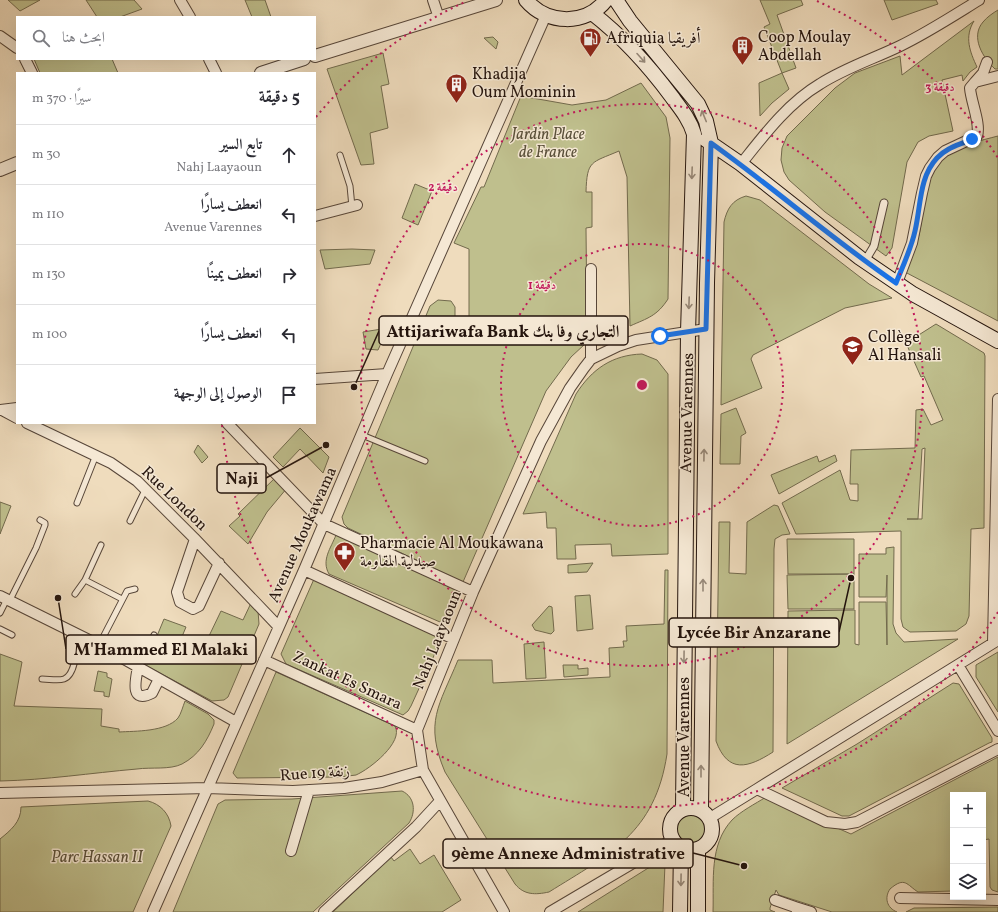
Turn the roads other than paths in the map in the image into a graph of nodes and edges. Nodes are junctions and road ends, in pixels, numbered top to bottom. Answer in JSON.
{"nodes":[{"id":1,"x":180,"y":0,"type":"edge"},
{"id":2,"x":433,"y":0,"type":"edge"},
{"id":3,"x":496,"y":0,"type":"edge"},
{"id":4,"x":526,"y":0,"type":"edge"},
{"id":5,"x":606,"y":0,"type":"edge"},
{"id":6,"x":616,"y":0,"type":"edge"},
{"id":7,"x":979,"y":0,"type":"edge"},
{"id":8,"x":592,"y":13,"type":"junction"},
{"id":9,"x":546,"y":15,"type":"junction"},
{"id":10,"x":189,"y":16,"type":"edge"},
{"id":11,"x":439,"y":18,"type":"junction"},
{"id":12,"x":0,"y":36,"type":"edge"},
{"id":13,"x":16,"y":47,"type":"edge"},
{"id":14,"x":316,"y":56,"type":"edge"},
{"id":15,"x":26,"y":60,"type":"edge"},
{"id":16,"x":210,"y":60,"type":"edge"},
{"id":17,"x":301,"y":60,"type":"edge"},
{"id":18,"x":987,"y":62,"type":"dead end"},
{"id":19,"x":32,"y":72,"type":"edge"},
{"id":20,"x":216,"y":72,"type":"edge"},
{"id":21,"x":264,"y":72,"type":"edge"},
{"id":22,"x":998,"y":76,"type":"edge"},
{"id":23,"x":975,"y":82,"type":"junction"},
{"id":24,"x":694,"y":134,"type":"junction"},
{"id":25,"x":711,"y":143,"type":"junction"},
{"id":26,"x":340,"y":155,"type":"dead end"},
{"id":27,"x":16,"y":163,"type":"edge"},
{"id":28,"x":741,"y":164,"type":"junction"},
{"id":29,"x":0,"y":170,"type":"edge"},
{"id":30,"x":884,"y":203,"type":"dead end"},
{"id":31,"x":354,"y":206,"type":"joint"},
{"id":32,"x":316,"y":216,"type":"edge"},
{"id":33,"x":865,"y":262,"type":"junction"},
{"id":34,"x":592,"y":269,"type":"dead end"},
{"id":35,"x":896,"y":283,"type":"junction"},
{"id":36,"x":706,"y":329,"type":"junction"},
{"id":37,"x":688,"y":332,"type":"junction"},
{"id":38,"x":998,"y":341,"type":"edge"},
{"id":39,"x":592,"y":360,"type":"junction"},
{"id":40,"x":387,"y":374,"type":"junction"},
{"id":41,"x":316,"y":379,"type":"edge"},
{"id":42,"x":998,"y":399,"type":"edge"},
{"id":43,"x":16,"y":408,"type":"edge"},
{"id":44,"x":1,"y":410,"type":"edge"},
{"id":45,"x":16,"y":418,"type":"edge"},
{"id":46,"x":29,"y":424,"type":"edge"},
{"id":47,"x":228,"y":424,"type":"edge"},
{"id":48,"x":362,"y":435,"type":"junction"},
{"id":49,"x":96,"y":455,"type":"junction"},
{"id":50,"x":425,"y":461,"type":"dead end"},
{"id":51,"x":145,"y":490,"type":"junction"},
{"id":52,"x":77,"y":503,"type":"dead end"},
{"id":53,"x":685,"y":519,"type":"junction"},
{"id":54,"x":703,"y":519,"type":"junction"},
{"id":55,"x":40,"y":520,"type":"dead end"},
{"id":56,"x":130,"y":521,"type":"dead end"},
{"id":57,"x":324,"y":524,"type":"junction"},
{"id":58,"x":195,"y":539,"type":"junction"},
{"id":59,"x":102,"y":545,"type":"dead end"},
{"id":60,"x":219,"y":563,"type":"junction"},
{"id":61,"x":304,"y":570,"type":"junction"},
{"id":62,"x":85,"y":580,"type":"junction"},
{"id":63,"x":135,"y":588,"type":"dead end"},
{"id":64,"x":474,"y":592,"type":"junction"},
{"id":65,"x":75,"y":594,"type":"dead end"},
{"id":66,"x":6,"y":598,"type":"edge"},
{"id":67,"x":122,"y":599,"type":"junction"},
{"id":68,"x":684,"y":611,"type":"junction"},
{"id":69,"x":703,"y":611,"type":"junction"},
{"id":70,"x":0,"y":613,"type":"edge"},
{"id":71,"x":278,"y":626,"type":"junction"},
{"id":72,"x":0,"y":629,"type":"edge"},
{"id":73,"x":78,"y":634,"type":"junction"},
{"id":74,"x":12,"y":635,"type":"dead end"},
{"id":75,"x":154,"y":635,"type":"dead end"},
{"id":76,"x":454,"y":639,"type":"junction"},
{"id":77,"x":996,"y":642,"type":"edge"},
{"id":78,"x":99,"y":645,"type":"junction"},
{"id":79,"x":264,"y":660,"type":"junction"},
{"id":80,"x":958,"y":665,"type":"junction"},
{"id":81,"x":138,"y":667,"type":"junction"},
{"id":82,"x":42,"y":679,"type":"dead end"},
{"id":83,"x":159,"y":679,"type":"junction"},
{"id":84,"x":236,"y":722,"type":"junction"},
{"id":85,"x":417,"y":730,"type":"junction"},
{"id":86,"x":998,"y":731,"type":"edge"},
{"id":87,"x":998,"y":748,"type":"edge"},
{"id":88,"x":423,"y":770,"type":"junction"},
{"id":89,"x":207,"y":788,"type":"junction"},
{"id":90,"x":757,"y":789,"type":"junction"},
{"id":91,"x":309,"y":790,"type":"junction"},
{"id":92,"x":0,"y":793,"type":"edge"},
{"id":93,"x":440,"y":800,"type":"junction"},
{"id":94,"x":683,"y":809,"type":"junction"},
{"id":95,"x":705,"y":814,"type":"junction"},
{"id":96,"x":677,"y":844,"type":"junction"},
{"id":97,"x":698,"y":849,"type":"junction"},
{"id":98,"x":291,"y":851,"type":"dead end"},
{"id":99,"x":900,"y":898,"type":"dead end"},
{"id":100,"x":950,"y":898,"type":"edge"},
{"id":101,"x":986,"y":899,"type":"edge"},
{"id":102,"x":775,"y":900,"type":"dead end"},
{"id":103,"x":998,"y":900,"type":"edge"},
{"id":104,"x":796,"y":909,"type":"edge"},
{"id":105,"x":153,"y":912,"type":"edge"},
{"id":106,"x":324,"y":912,"type":"edge"},
{"id":107,"x":504,"y":912,"type":"edge"},
{"id":108,"x":550,"y":912,"type":"edge"},
{"id":109,"x":680,"y":912,"type":"edge"},
{"id":110,"x":698,"y":912,"type":"edge"},
{"id":111,"x":811,"y":912,"type":"edge"}],
"edges":[{"from":1,"to":10,"type":"street"},
{"from":2,"to":11,"type":"street"},
{"from":3,"to":11,"type":"street"},
{"from":4,"to":9,"type":"main road"},
{"from":5,"to":8,"type":"main road"},
{"from":25,"to":6,"type":"main road","name":"Avenue Varennes","one_way":true},
{"from":7,"to":28,"type":"street"},
{"from":8,"to":9,"type":"main road"},
{"from":8,"to":24,"type":"main road","name":"Avenue Varennes","one_way":true},
{"from":9,"to":40,"type":"street","name":"Avenue Moukawama"},
{"from":11,"to":14,"type":"street"},
{"from":12,"to":13,"type":"street"},
{"from":15,"to":19,"type":"street"},
{"from":16,"to":20,"type":"street"},
{"from":17,"to":21,"type":"street"},
{"from":18,"to":23,"type":"street"},
{"from":22,"to":23,"type":"street"},
{"from":23,"to":35,"type":"street"},
{"from":24,"to":25,"type":"main road"},
{"from":24,"to":37,"type":"main road","name":"Avenue Varennes","one_way":true},
{"from":25,"to":28,"type":"main road"},
{"from":25,"to":36,"type":"main road","name":"Avenue Varennes"},
{"from":26,"to":31,"type":"lane"},
{"from":27,"to":29,"type":"street"},
{"from":28,"to":33,"type":"main road"},
{"from":30,"to":33,"type":"street"},
{"from":31,"to":32,"type":"street"},
{"from":33,"to":35,"type":"main road"},
{"from":34,"to":39,"type":"street"},
{"from":35,"to":38,"type":"main road"},
{"from":36,"to":37,"type":"street","name":"Nahj Laayaoun"},
{"from":54,"to":36,"type":"main road","name":"Avenue Varennes","one_way":true},
{"from":37,"to":39,"type":"street","name":"Nahj Laayaoun"},
{"from":37,"to":53,"type":"main road","name":"Avenue Varennes"},
{"from":39,"to":64,"type":"street","name":"Nahj Laayaoun"},
{"from":40,"to":41,"type":"street"},
{"from":40,"to":48,"type":"street","name":"Avenue Moukawama"},
{"from":42,"to":77,"type":"street"},
{"from":43,"to":44,"type":"street"},
{"from":44,"to":45,"type":"street"},
{"from":46,"to":49,"type":"street","name":"Rue London"},
{"from":47,"to":57,"type":"street"},
{"from":48,"to":50,"type":"lane"},
{"from":48,"to":57,"type":"street","name":"Avenue Moukawama"},
{"from":49,"to":51,"type":"street","name":"Rue London"},
{"from":49,"to":52,"type":"lane"},
{"from":51,"to":56,"type":"lane"},
{"from":51,"to":58,"type":"street","name":"Rue London"},
{"from":53,"to":54,"type":"main road"},
{"from":53,"to":68,"type":"main road","name":"Avenue Varennes"},
{"from":69,"to":54,"type":"main road","name":"Avenue Varennes","one_way":true},
{"from":55,"to":66,"type":"lane"},
{"from":57,"to":61,"type":"street","name":"Avenue Moukawama"},
{"from":57,"to":64,"type":"street"},
{"from":58,"to":60,"type":"street","name":"Rue London"},
{"from":58,"to":60,"type":"street"},
{"from":59,"to":62,"type":"lane"},
{"from":60,"to":71,"type":"street","name":"Rue London"},
{"from":61,"to":71,"type":"street","name":"Avenue Moukawama"},
{"from":61,"to":76,"type":"street"},
{"from":62,"to":65,"type":"lane"},
{"from":62,"to":67,"type":"lane"},
{"from":63,"to":67,"type":"lane"},
{"from":64,"to":76,"type":"street","name":"Nahj Laayaoun"},
{"from":66,"to":70,"type":"lane"},
{"from":66,"to":73,"type":"street"},
{"from":67,"to":78,"type":"lane"},
{"from":68,"to":69,"type":"main road"},
{"from":68,"to":94,"type":"main road","name":"Avenue Varennes","one_way":true},
{"from":95,"to":69,"type":"main road","name":"Avenue Varennes","one_way":true},
{"from":71,"to":79,"type":"street","name":"Avenue Moukawama"},
{"from":72,"to":74,"type":"lane"},
{"from":73,"to":78,"type":"street"},
{"from":73,"to":82,"type":"lane"},
{"from":75,"to":81,"type":"lane"},
{"from":76,"to":85,"type":"street","name":"Nahj Laayaoun"},
{"from":77,"to":80,"type":"street"},
{"from":78,"to":81,"type":"street"},
{"from":79,"to":84,"type":"street","name":"Avenue Moukawama"},
{"from":79,"to":85,"type":"street","name":"Zankat Es Smara"},
{"from":80,"to":86,"type":"street"},
{"from":80,"to":90,"type":"street"},
{"from":81,"to":83,"type":"street"},
{"from":81,"to":83,"type":"street"},
{"from":83,"to":84,"type":"street"},
{"from":84,"to":89,"type":"street","name":"Avenue Moukawama"},
{"from":85,"to":88,"type":"street"},
{"from":87,"to":90,"type":"street"},
{"from":88,"to":91,"type":"street","name":"Rue 19 زنقة"},
{"from":88,"to":93,"type":"street"},
{"from":89,"to":91,"type":"street","name":"Rue 19 زنقة"},
{"from":89,"to":92,"type":"street","name":"Rue 19 زنقة"},
{"from":89,"to":105,"type":"street","name":"Avenue Moukawama"},
{"from":90,"to":95,"type":"street"},
{"from":91,"to":98,"type":"street"},
{"from":93,"to":106,"type":"street"},
{"from":93,"to":107,"type":"street"},
{"from":94,"to":95,"type":"main road"},
{"from":94,"to":96,"type":"main road"},
{"from":95,"to":97,"type":"main road"},
{"from":96,"to":97,"type":"main road"},
{"from":96,"to":108,"type":"street"},
{"from":96,"to":109,"type":"main road","one_way":true},
{"from":97,"to":110,"type":"main road"},
{"from":99,"to":100,"type":"street"},
{"from":101,"to":103,"type":"street"},
{"from":102,"to":104,"type":"street"},
{"from":104,"to":111,"type":"street"}]}
